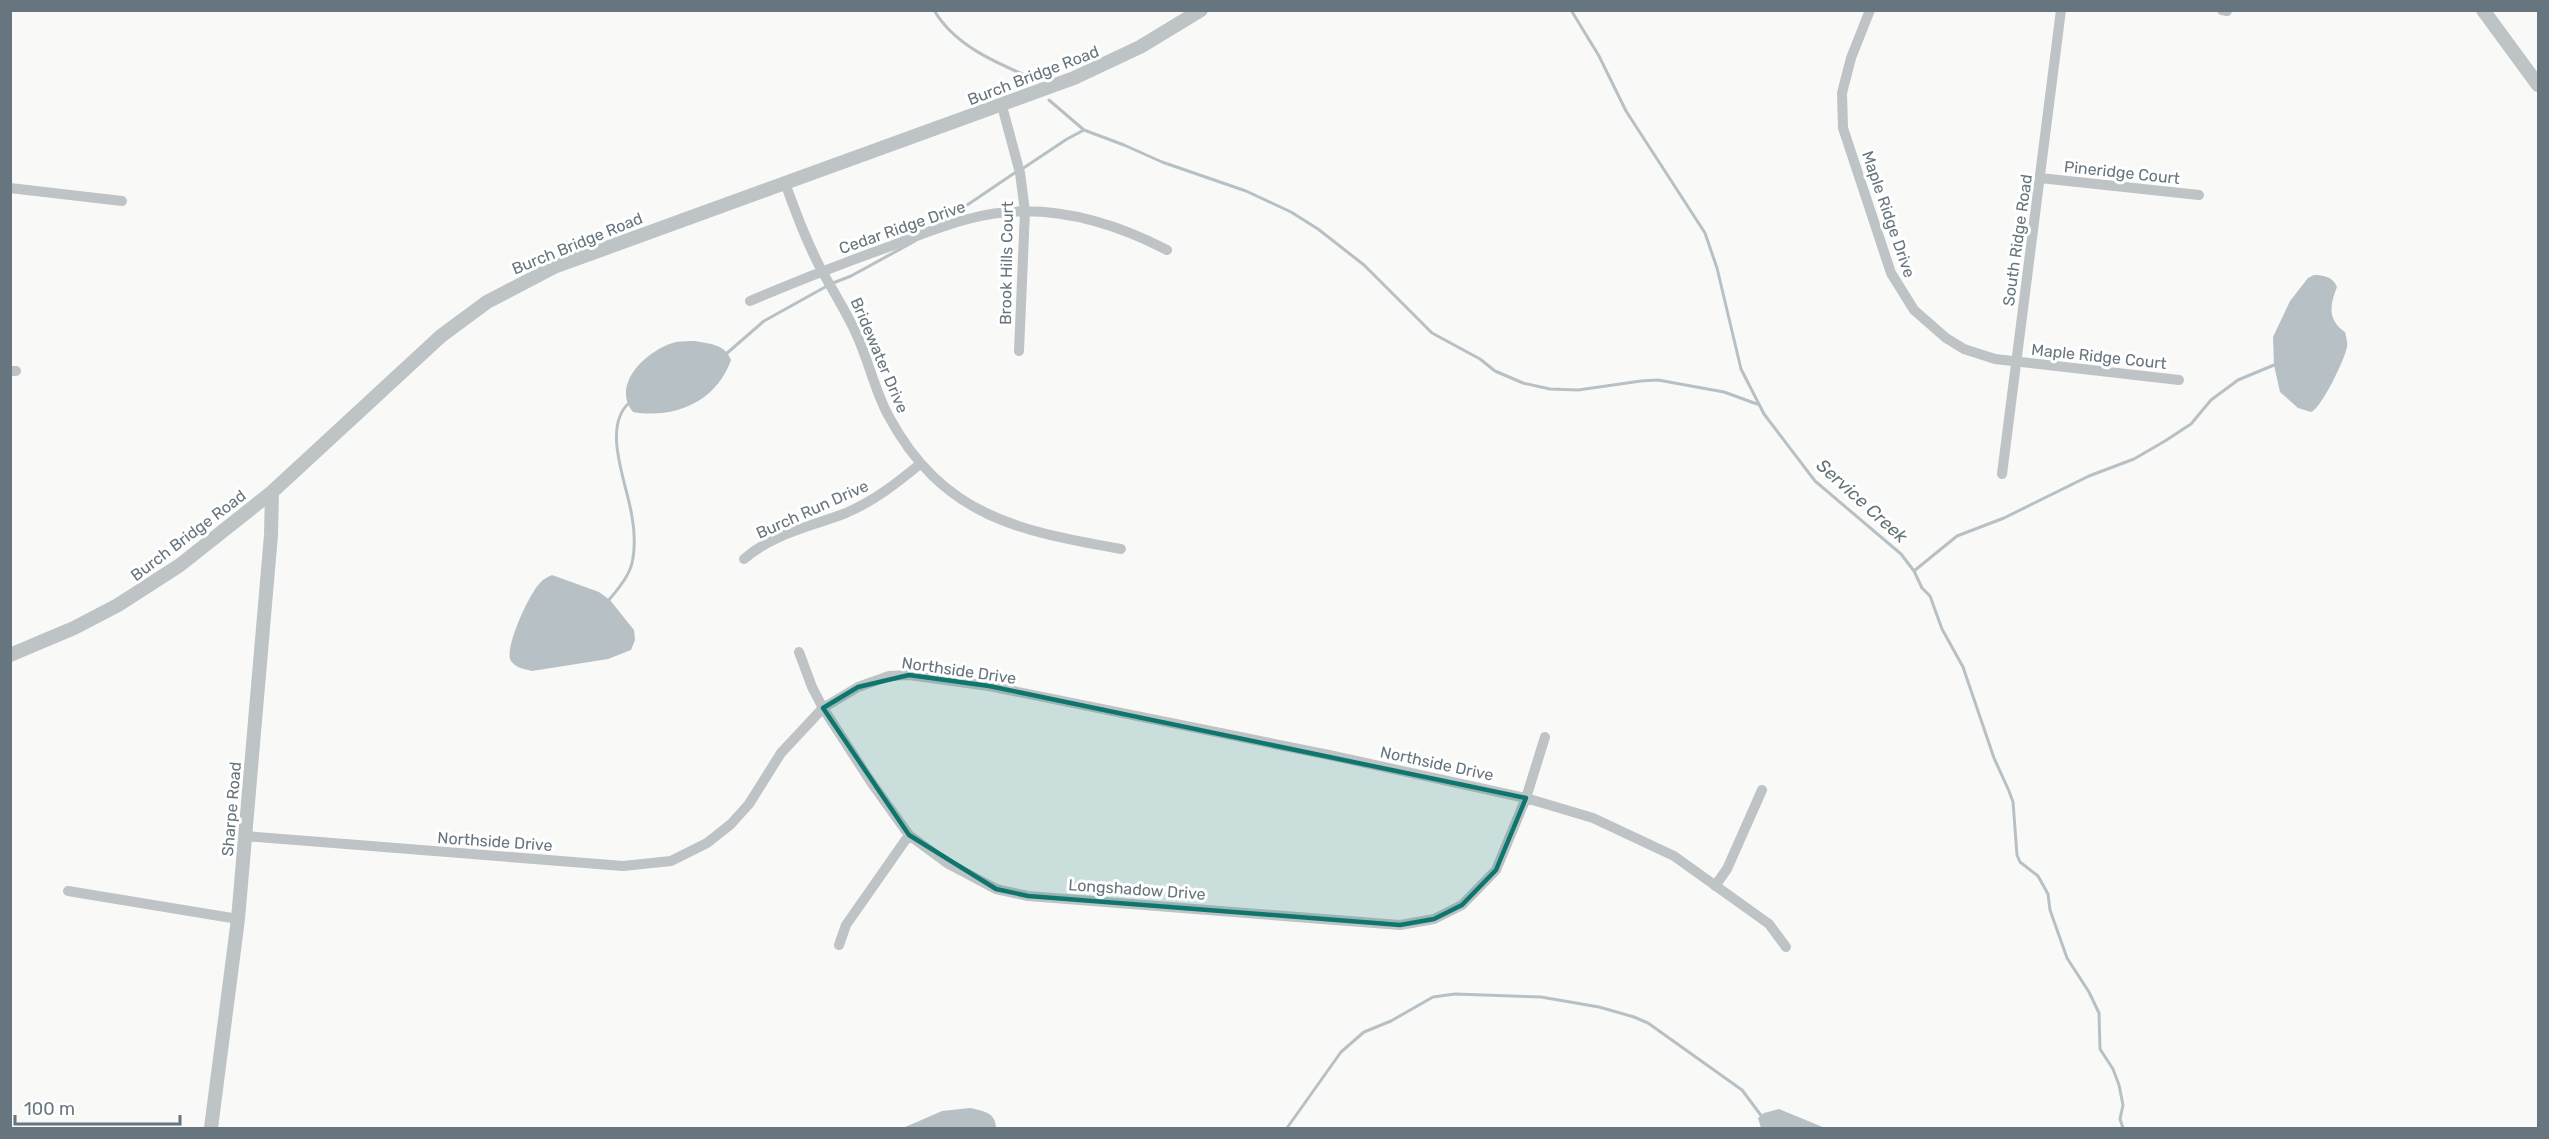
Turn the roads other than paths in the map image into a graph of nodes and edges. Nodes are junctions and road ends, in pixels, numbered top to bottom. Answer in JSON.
{"nodes":[{"id":1,"x":1201,"y":10,"type":"edge"},
{"id":2,"x":1870,"y":10,"type":"edge"},
{"id":3,"x":2061,"y":10,"type":"edge"},
{"id":4,"x":2222,"y":10,"type":"edge"},
{"id":5,"x":2483,"y":10,"type":"edge"},
{"id":6,"x":2227,"y":11,"type":"edge"},
{"id":7,"x":2538,"y":86,"type":"edge"},
{"id":8,"x":1002,"y":106,"type":"junction"},
{"id":9,"x":2040,"y":178,"type":"junction"},
{"id":10,"x":785,"y":183,"type":"junction"},
{"id":11,"x":10,"y":188,"type":"edge"},
{"id":12,"x":2199,"y":195,"type":"dead end"},
{"id":13,"x":122,"y":201,"type":"dead end"},
{"id":14,"x":1025,"y":212,"type":"junction"},
{"id":15,"x":1167,"y":250,"type":"dead end"},
{"id":16,"x":822,"y":271,"type":"junction"},
{"id":17,"x":750,"y":302,"type":"dead end"},
{"id":18,"x":1019,"y":351,"type":"dead end"},
{"id":19,"x":2016,"y":362,"type":"junction"},
{"id":20,"x":2179,"y":380,"type":"dead end"},
{"id":21,"x":920,"y":464,"type":"junction"},
{"id":22,"x":2002,"y":474,"type":"dead end"},
{"id":23,"x":272,"y":492,"type":"junction"},
{"id":24,"x":1121,"y":549,"type":"dead end"},
{"id":25,"x":744,"y":559,"type":"dead end"},
{"id":26,"x":799,"y":652,"type":"dead end"},
{"id":27,"x":10,"y":655,"type":"edge"},
{"id":28,"x":823,"y":708,"type":"junction"},
{"id":29,"x":1545,"y":737,"type":"dead end"},
{"id":30,"x":1762,"y":790,"type":"dead end"},
{"id":31,"x":1526,"y":798,"type":"junction"},
{"id":32,"x":909,"y":835,"type":"junction"},
{"id":33,"x":245,"y":836,"type":"junction"},
{"id":34,"x":1714,"y":886,"type":"junction"},
{"id":35,"x":68,"y":891,"type":"dead end"},
{"id":36,"x":238,"y":919,"type":"junction"},
{"id":37,"x":839,"y":945,"type":"dead end"},
{"id":38,"x":1786,"y":947,"type":"dead end"},
{"id":39,"x":211,"y":1128,"type":"edge"}],
"edges":[{"from":1,"to":8,"type":"street","name":"Burch Bridge Road"},
{"from":2,"to":19,"type":"street","name":"Maple Ridge Drive"},
{"from":3,"to":9,"type":"street","name":"South Ridge Road"},
{"from":4,"to":6,"type":"street"},
{"from":5,"to":7,"type":"street"},
{"from":8,"to":10,"type":"street","name":"Burch Bridge Road"},
{"from":8,"to":14,"type":"street","name":"Brook Hills Court"},
{"from":9,"to":12,"type":"street","name":"Pineridge Court"},
{"from":9,"to":19,"type":"street","name":"South Ridge Road"},
{"from":10,"to":16,"type":"street","name":"Bridewater Drive"},
{"from":10,"to":23,"type":"street","name":"Burch Bridge Road"},
{"from":11,"to":13,"type":"street"},
{"from":14,"to":15,"type":"street","name":"Cedar Ridge Drive"},
{"from":14,"to":16,"type":"street","name":"Cedar Ridge Drive"},
{"from":14,"to":18,"type":"street","name":"Brook Hills Court"},
{"from":16,"to":17,"type":"street","name":"Cedar Ridge Drive"},
{"from":16,"to":21,"type":"street","name":"Bridewater Drive"},
{"from":19,"to":20,"type":"street","name":"Maple Ridge Court"},
{"from":19,"to":22,"type":"street","name":"South Ridge Road"},
{"from":21,"to":24,"type":"street","name":"Bridewater Drive"},
{"from":21,"to":25,"type":"street","name":"Burch Run Drive"},
{"from":23,"to":27,"type":"street","name":"Burch Bridge Road"},
{"from":23,"to":33,"type":"street","name":"Sharpe Road"},
{"from":26,"to":28,"type":"street","name":"Longshadow Drive"},
{"from":28,"to":31,"type":"street","name":"Northside Drive"},
{"from":28,"to":32,"type":"street","name":"Longshadow Drive"},
{"from":28,"to":33,"type":"street","name":"Northside Drive"},
{"from":29,"to":31,"type":"street","name":"Longshadow Drive"},
{"from":30,"to":34,"type":"street"},
{"from":31,"to":32,"type":"street","name":"Longshadow Drive"},
{"from":31,"to":34,"type":"street","name":"Northside Drive"},
{"from":32,"to":37,"type":"street"},
{"from":33,"to":36,"type":"street","name":"Sharpe Road"},
{"from":34,"to":38,"type":"street","name":"Northside Drive"},
{"from":35,"to":36,"type":"street"},
{"from":36,"to":39,"type":"street","name":"Sharpe Road"}]}
